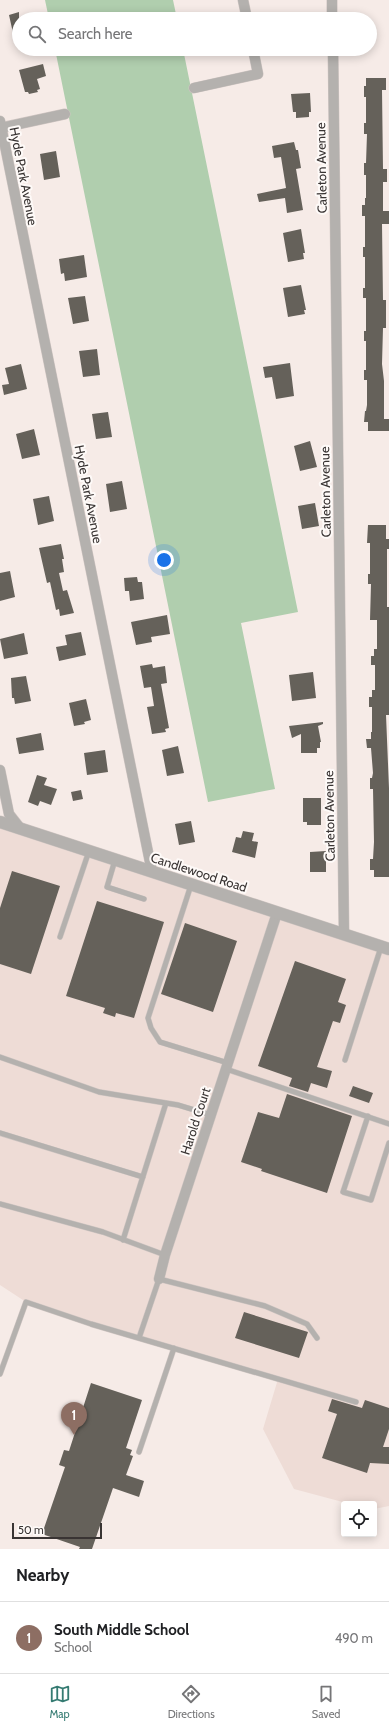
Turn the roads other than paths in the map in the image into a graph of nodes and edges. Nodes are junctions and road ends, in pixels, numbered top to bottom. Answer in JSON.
{"nodes":[{"id":1,"x":243,"y":0,"type":"edge"},
{"id":2,"x":332,"y":0,"type":"edge"},
{"id":3,"x":246,"y":12,"type":"edge"},
{"id":4,"x":332,"y":12,"type":"edge"},
{"id":5,"x":254,"y":56,"type":"edge"},
{"id":6,"x":333,"y":56,"type":"edge"},
{"id":7,"x":194,"y":88,"type":"dead end"},
{"id":8,"x":65,"y":114,"type":"dead end"},
{"id":9,"x":0,"y":125,"type":"edge"},
{"id":10,"x":0,"y":770,"type":"edge"},
{"id":11,"x":1,"y":824,"type":"edge"},
{"id":12,"x":20,"y":828,"type":"junction"},
{"id":13,"x":89,"y":851,"type":"junction"},
{"id":14,"x":115,"y":860,"type":"junction"},
{"id":15,"x":152,"y":872,"type":"junction"},
{"id":16,"x":191,"y":885,"type":"junction"},
{"id":17,"x":144,"y":899,"type":"dead end"},
{"id":18,"x":277,"y":913,"type":"junction"},
{"id":19,"x":344,"y":934,"type":"junction"},
{"id":20,"x":60,"y":937,"type":"dead end"},
{"id":21,"x":385,"y":948,"type":"edge"},
{"id":22,"x":0,"y":1057,"type":"edge"},
{"id":23,"x":345,"y":1060,"type":"dead end"},
{"id":24,"x":227,"y":1066,"type":"junction"},
{"id":25,"x":166,"y":1103,"type":"junction"},
{"id":26,"x":211,"y":1115,"type":"junction"},
{"id":27,"x":368,"y":1116,"type":"junction"},
{"id":28,"x":389,"y":1124,"type":"edge"},
{"id":29,"x":0,"y":1133,"type":"edge"},
{"id":30,"x":389,"y":1143,"type":"edge"},
{"id":31,"x":143,"y":1177,"type":"junction"},
{"id":32,"x":0,"y":1204,"type":"edge"},
{"id":33,"x":123,"y":1240,"type":"junction"},
{"id":34,"x":165,"y":1255,"type":"junction"},
{"id":35,"x":159,"y":1279,"type":"junction"},
{"id":36,"x":139,"y":1338,"type":"junction"},
{"id":37,"x":316,"y":1338,"type":"dead end"},
{"id":38,"x":174,"y":1348,"type":"junction"},
{"id":39,"x":0,"y":1374,"type":"edge"},
{"id":40,"x":356,"y":1402,"type":"dead end"},
{"id":41,"x":139,"y":1452,"type":"dead end"}],
"edges":[{"from":1,"to":3,"type":"street"},
{"from":2,"to":4,"type":"street"},
{"from":5,"to":7,"type":"street"},
{"from":6,"to":19,"type":"street","name":"Carleton Avenue"},
{"from":8,"to":9,"type":"street"},
{"from":9,"to":15,"type":"street","name":"Hyde Park Avenue"},
{"from":10,"to":12,"type":"street"},
{"from":11,"to":12,"type":"street","name":"Candlewood Road"},
{"from":12,"to":13,"type":"street","name":"Candlewood Road"},
{"from":13,"to":14,"type":"street","name":"Candlewood Road"},
{"from":13,"to":20,"type":"lane"},
{"from":14,"to":15,"type":"street","name":"Candlewood Road"},
{"from":14,"to":17,"type":"lane"},
{"from":15,"to":16,"type":"street","name":"Candlewood Road"},
{"from":16,"to":18,"type":"street","name":"Candlewood Road"},
{"from":16,"to":24,"type":"lane"},
{"from":18,"to":19,"type":"street","name":"Candlewood Road"},
{"from":18,"to":24,"type":"street","name":"Harold Court"},
{"from":19,"to":21,"type":"street","name":"Candlewood Road"},
{"from":21,"to":23,"type":"lane"},
{"from":22,"to":25,"type":"lane"},
{"from":24,"to":26,"type":"street","name":"Harold Court"},
{"from":24,"to":27,"type":"lane"},
{"from":25,"to":26,"type":"lane"},
{"from":25,"to":31,"type":"lane"},
{"from":26,"to":34,"type":"street","name":"Harold Court"},
{"from":27,"to":28,"type":"lane"},
{"from":27,"to":30,"type":"lane"},
{"from":29,"to":31,"type":"lane"},
{"from":31,"to":33,"type":"lane"},
{"from":32,"to":33,"type":"lane"},
{"from":33,"to":34,"type":"lane"},
{"from":34,"to":35,"type":"street","name":"Harold Court"},
{"from":35,"to":36,"type":"lane","name":"Harold Court"},
{"from":35,"to":37,"type":"lane"},
{"from":36,"to":38,"type":"lane"},
{"from":36,"to":39,"type":"lane"},
{"from":38,"to":40,"type":"lane"},
{"from":38,"to":41,"type":"lane"}]}
